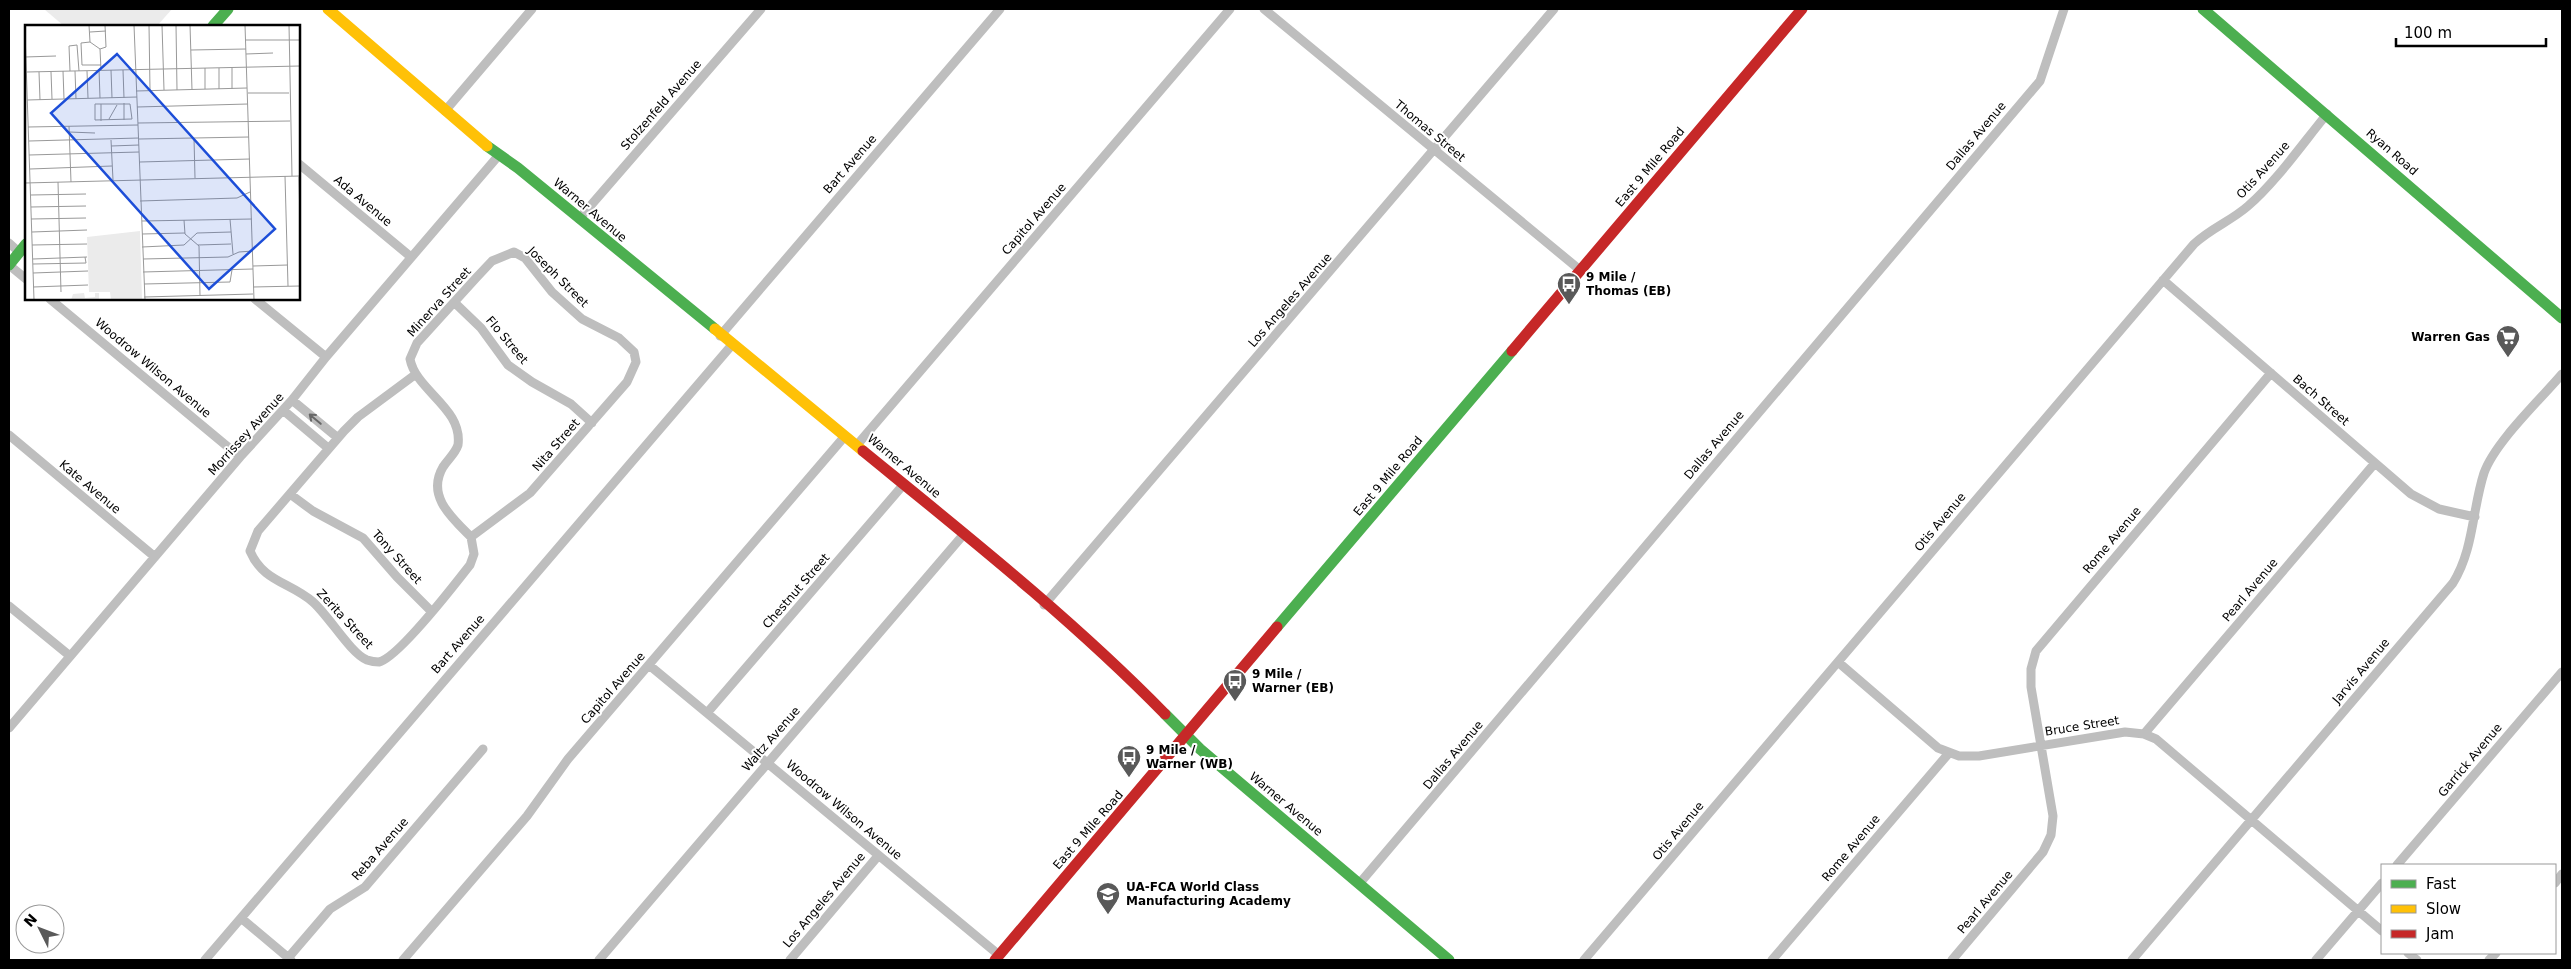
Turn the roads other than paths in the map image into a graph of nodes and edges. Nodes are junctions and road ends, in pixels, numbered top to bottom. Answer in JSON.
{"nodes":[{"id":1,"x":228,"y":9,"type":"edge"},
{"id":2,"x":328,"y":9,"type":"edge"},
{"id":3,"x":532,"y":9,"type":"edge"},
{"id":4,"x":761,"y":9,"type":"edge"},
{"id":5,"x":1000,"y":9,"type":"edge"},
{"id":6,"x":1230,"y":9,"type":"edge"},
{"id":7,"x":1264,"y":9,"type":"edge"},
{"id":8,"x":1554,"y":9,"type":"edge"},
{"id":9,"x":1802,"y":9,"type":"edge"},
{"id":10,"x":2064,"y":9,"type":"edge"},
{"id":11,"x":2203,"y":9,"type":"edge"},
{"id":12,"x":214,"y":25,"type":"edge"},
{"id":13,"x":445,"y":111,"type":"junction"},
{"id":14,"x":2327,"y":114,"type":"junction"},
{"id":15,"x":1434,"y":151,"type":"junction"},
{"id":16,"x":499,"y":155,"type":"junction"},
{"id":17,"x":300,"y":165,"type":"edge"},
{"id":18,"x":579,"y":218,"type":"junction"},
{"id":19,"x":9,"y":243,"type":"edge"},
{"id":20,"x":23,"y":248,"type":"edge"},
{"id":21,"x":514,"y":252,"type":"joint"},
{"id":22,"x":411,"y":257,"type":"junction"},
{"id":23,"x":9,"y":265,"type":"edge"},
{"id":24,"x":1580,"y":270,"type":"junction"},
{"id":25,"x":25,"y":278,"type":"edge"},
{"id":26,"x":2163,"y":280,"type":"junction"},
{"id":27,"x":51,"y":300,"type":"edge"},
{"id":28,"x":256,"y":300,"type":"edge"},
{"id":29,"x":455,"y":303,"type":"junction"},
{"id":30,"x":2562,"y":318,"type":"edge"},
{"id":31,"x":720,"y":336,"type":"junction"},
{"id":32,"x":731,"y":346,"type":"junction"},
{"id":33,"x":634,"y":352,"type":"joint"},
{"id":34,"x":326,"y":358,"type":"junction"},
{"id":35,"x":2271,"y":373,"type":"junction"},
{"id":36,"x":416,"y":374,"type":"junction"},
{"id":37,"x":2562,"y":374,"type":"edge"},
{"id":38,"x":292,"y":400,"type":"junction"},
{"id":39,"x":283,"y":410,"type":"junction"},
{"id":40,"x":592,"y":423,"type":"junction"},
{"id":41,"x":9,"y":435,"type":"edge"},
{"id":42,"x":845,"y":436,"type":"junction"},
{"id":43,"x":338,"y":438,"type":"junction"},
{"id":44,"x":856,"y":445,"type":"junction"},
{"id":45,"x":328,"y":448,"type":"junction"},
{"id":46,"x":240,"y":457,"type":"junction"},
{"id":47,"x":2375,"y":463,"type":"junction"},
{"id":48,"x":904,"y":484,"type":"junction"},
{"id":49,"x":290,"y":494,"type":"junction"},
{"id":50,"x":2475,"y":517,"type":"junction"},
{"id":51,"x":964,"y":534,"type":"junction"},
{"id":52,"x":471,"y":537,"type":"junction"},
{"id":53,"x":155,"y":557,"type":"junction"},
{"id":54,"x":9,"y":606,"type":"edge"},
{"id":55,"x":1044,"y":606,"type":"junction"},
{"id":56,"x":431,"y":611,"type":"junction"},
{"id":57,"x":70,"y":656,"type":"junction"},
{"id":58,"x":1838,"y":662,"type":"junction"},
{"id":59,"x":649,"y":665,"type":"junction"},
{"id":60,"x":2562,"y":672,"type":"edge"},
{"id":61,"x":707,"y":713,"type":"junction"},
{"id":62,"x":9,"y":728,"type":"edge"},
{"id":63,"x":2144,"y":734,"type":"junction"},
{"id":64,"x":1187,"y":736,"type":"junction"},
{"id":65,"x":2041,"y":745,"type":"junction"},
{"id":66,"x":483,"y":749,"type":"dead end"},
{"id":67,"x":1949,"y":753,"type":"junction"},
{"id":68,"x":767,"y":763,"type":"junction"},
{"id":69,"x":2252,"y":819,"type":"junction"},
{"id":70,"x":878,"y":856,"type":"junction"},
{"id":71,"x":2398,"y":864,"type":"edge"},
{"id":72,"x":1358,"y":884,"type":"junction"},
{"id":73,"x":2381,"y":884,"type":"edge"},
{"id":74,"x":2359,"y":910,"type":"junction"},
{"id":75,"x":241,"y":918,"type":"junction"},
{"id":76,"x":2381,"y":930,"type":"edge"},
{"id":77,"x":997,"y":958,"type":"edge"},
{"id":78,"x":290,"y":959,"type":"edge"},
{"id":79,"x":205,"y":960,"type":"edge"},
{"id":80,"x":403,"y":960,"type":"edge"},
{"id":81,"x":599,"y":960,"type":"edge"},
{"id":82,"x":790,"y":960,"type":"edge"},
{"id":83,"x":1449,"y":960,"type":"edge"},
{"id":84,"x":1584,"y":960,"type":"edge"},
{"id":85,"x":1772,"y":960,"type":"edge"},
{"id":86,"x":1952,"y":960,"type":"edge"},
{"id":87,"x":2132,"y":960,"type":"edge"},
{"id":88,"x":2316,"y":960,"type":"edge"}],
"edges":[{"from":1,"to":12,"type":"main road"},
{"from":2,"to":13,"type":"main road","name":"Warner Avenue"},
{"from":3,"to":13,"type":"street"},
{"from":4,"to":18,"type":"street","name":"Stolzenfeld Avenue"},
{"from":5,"to":31,"type":"street","name":"Bart Avenue"},
{"from":6,"to":44,"type":"street","name":"Capitol Avenue"},
{"from":7,"to":15,"type":"street","name":"Thomas Street"},
{"from":8,"to":15,"type":"street","name":"Los Angeles Avenue"},
{"from":9,"to":24,"type":"main road","name":"East 9 Mile Road"},
{"from":10,"to":72,"type":"street","name":"Dallas Avenue"},
{"from":11,"to":14,"type":"main road","name":"Ryan Road"},
{"from":13,"to":16,"type":"main road","name":"Warner Avenue"},
{"from":14,"to":26,"type":"street","name":"Otis Avenue"},
{"from":14,"to":30,"type":"main road","name":"Ryan Road"},
{"from":15,"to":24,"type":"street","name":"Thomas Street"},
{"from":15,"to":55,"type":"street","name":"Los Angeles Avenue"},
{"from":16,"to":18,"type":"main road","name":"Warner Avenue"},
{"from":16,"to":22,"type":"street","name":"Morrissey Avenue"},
{"from":17,"to":22,"type":"street","name":"Ada Avenue"},
{"from":18,"to":31,"type":"main road","name":"Warner Avenue"},
{"from":19,"to":20,"type":"street"},
{"from":20,"to":23,"type":"main road"},
{"from":21,"to":29,"type":"street","name":"Minerva Street"},
{"from":21,"to":33,"type":"street","name":"Joseph Street"},
{"from":22,"to":34,"type":"street","name":"Morrissey Avenue"},
{"from":23,"to":25,"type":"street"},
{"from":24,"to":64,"type":"main road","name":"East 9 Mile Road"},
{"from":26,"to":35,"type":"street","name":"Bach Street"},
{"from":26,"to":58,"type":"street","name":"Otis Avenue"},
{"from":27,"to":46,"type":"street","name":"Woodrow Wilson Avenue"},
{"from":28,"to":34,"type":"street"},
{"from":29,"to":36,"type":"street","name":"Minerva Street"},
{"from":29,"to":40,"type":"street","name":"Flo Street"},
{"from":31,"to":32,"type":"main road","name":"Warner Avenue"},
{"from":32,"to":42,"type":"main road","name":"Warner Avenue"},
{"from":32,"to":75,"type":"street","name":"Bart Avenue"},
{"from":33,"to":40,"type":"street","name":"Nita Street"},
{"from":34,"to":38,"type":"street","name":"Morrissey Avenue"},
{"from":35,"to":47,"type":"street","name":"Bach Street"},
{"from":35,"to":65,"type":"street","name":"Rome Avenue"},
{"from":36,"to":43,"type":"street"},
{"from":36,"to":52,"type":"street"},
{"from":37,"to":50,"type":"street","name":"Jarvis Avenue"},
{"from":38,"to":39,"type":"street","name":"Morrissey Avenue"},
{"from":43,"to":38,"type":"street","one_way":true},
{"from":39,"to":45,"type":"street"},
{"from":39,"to":46,"type":"street","name":"Morrissey Avenue"},
{"from":40,"to":52,"type":"street","name":"Nita Street"},
{"from":41,"to":53,"type":"street","name":"Kate Avenue"},
{"from":42,"to":44,"type":"main road","name":"Warner Avenue"},
{"from":42,"to":59,"type":"street","name":"Capitol Avenue"},
{"from":43,"to":45,"type":"street"},
{"from":44,"to":48,"type":"main road","name":"Warner Avenue"},
{"from":45,"to":49,"type":"street"},
{"from":46,"to":53,"type":"street","name":"Morrissey Avenue"},
{"from":47,"to":50,"type":"street","name":"Bach Street"},
{"from":47,"to":63,"type":"street","name":"Pearl Avenue"},
{"from":48,"to":51,"type":"main road","name":"Warner Avenue"},
{"from":48,"to":61,"type":"street","name":"Chestnut Street"},
{"from":49,"to":56,"type":"street","name":"Tony Street"},
{"from":49,"to":56,"type":"street","name":"Zerita Street"},
{"from":50,"to":69,"type":"street","name":"Jarvis Avenue"},
{"from":51,"to":55,"type":"main road","name":"Warner Avenue"},
{"from":51,"to":68,"type":"street","name":"Waltz Avenue"},
{"from":52,"to":56,"type":"street"},
{"from":53,"to":57,"type":"street","name":"Morrissey Avenue"},
{"from":54,"to":57,"type":"street"},
{"from":55,"to":64,"type":"main road","name":"Warner Avenue"},
{"from":57,"to":62,"type":"street","name":"Morrissey Avenue"},
{"from":58,"to":67,"type":"street","name":"Bruce Street"},
{"from":58,"to":84,"type":"street","name":"Otis Avenue"},
{"from":59,"to":61,"type":"street","name":"Woodrow Wilson Avenue"},
{"from":59,"to":80,"type":"street","name":"Capitol Avenue"},
{"from":60,"to":71,"type":"street","name":"Garrick Avenue"},
{"from":61,"to":68,"type":"street","name":"Woodrow Wilson Avenue"},
{"from":63,"to":65,"type":"street","name":"Bruce Street"},
{"from":63,"to":69,"type":"street","name":"Bruce Street"},
{"from":64,"to":72,"type":"main road","name":"Warner Avenue"},
{"from":64,"to":77,"type":"main road","name":"East 9 Mile Road"},
{"from":65,"to":67,"type":"street","name":"Bruce Street"},
{"from":65,"to":86,"type":"street","name":"Pearl Avenue"},
{"from":66,"to":78,"type":"street","name":"Reba Avenue"},
{"from":67,"to":85,"type":"street","name":"Rome Avenue"},
{"from":68,"to":70,"type":"street","name":"Woodrow Wilson Avenue"},
{"from":68,"to":81,"type":"street","name":"Waltz Avenue"},
{"from":69,"to":74,"type":"street","name":"Bruce Street"},
{"from":69,"to":87,"type":"street","name":"Jarvis Avenue"},
{"from":70,"to":77,"type":"street","name":"Woodrow Wilson Avenue"},
{"from":70,"to":82,"type":"street","name":"Los Angeles Avenue"},
{"from":72,"to":83,"type":"main road","name":"Warner Avenue"},
{"from":73,"to":74,"type":"street"},
{"from":74,"to":76,"type":"street","name":"Bruce Street"},
{"from":74,"to":88,"type":"street"},
{"from":75,"to":78,"type":"street"},
{"from":75,"to":79,"type":"street","name":"Bart Avenue"}]}
